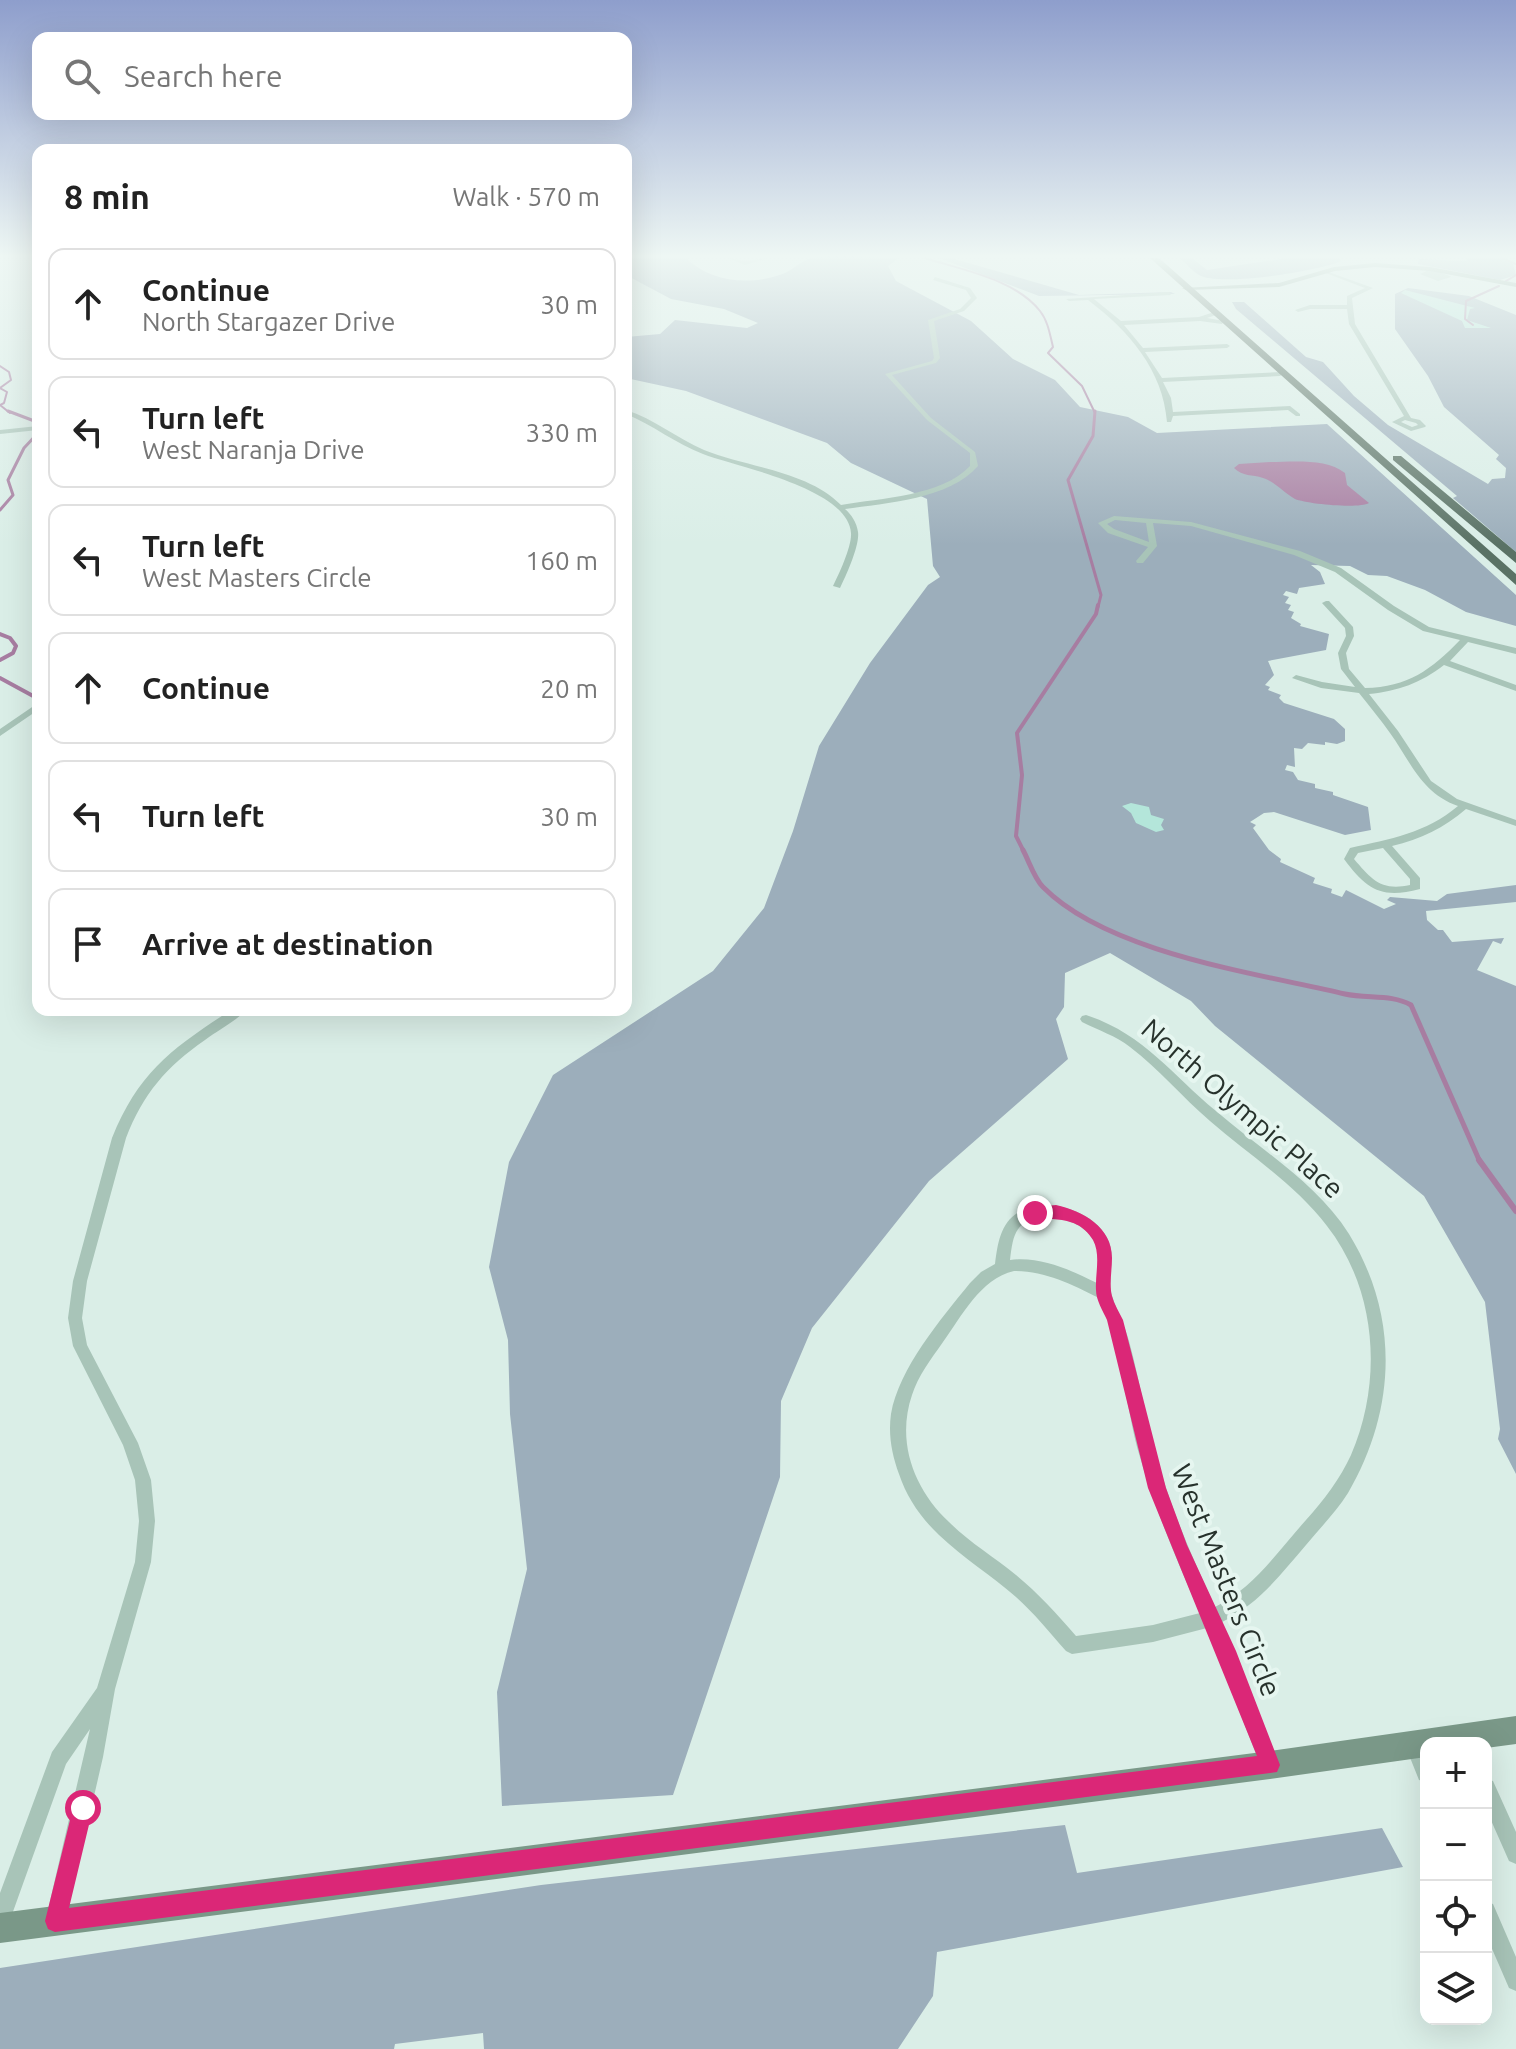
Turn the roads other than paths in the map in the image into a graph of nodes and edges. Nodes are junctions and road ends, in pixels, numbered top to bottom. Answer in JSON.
{"nodes":[{"id":1,"x":936,"y":354,"type":"edge"},
{"id":2,"x":1142,"y":354,"type":"edge"},
{"id":3,"x":1257,"y":354,"type":"edge"},
{"id":4,"x":1274,"y":354,"type":"edge"},
{"id":5,"x":1369,"y":354,"type":"edge"},
{"id":6,"x":1280,"y":374,"type":"junction"},
{"id":7,"x":1159,"y":380,"type":"junction"},
{"id":8,"x":1283,"y":402,"type":"dead end"},
{"id":9,"x":1290,"y":408,"type":"junction"},
{"id":10,"x":632,"y":414,"type":"edge"},
{"id":11,"x":1298,"y":415,"type":"dead end"},
{"id":12,"x":1409,"y":419,"type":"dead end"},
{"id":13,"x":32,"y":429,"type":"edge"},
{"id":14,"x":0,"y":432,"type":"edge"},
{"id":15,"x":1371,"y":436,"type":"junction"},
{"id":16,"x":1352,"y":437,"type":"junction"},
{"id":17,"x":843,"y":507,"type":"junction"},
{"id":18,"x":1149,"y":520,"type":"junction"},
{"id":19,"x":1153,"y":546,"type":"junction"},
{"id":20,"x":1516,"y":559,"type":"edge"},
{"id":21,"x":1140,"y":561,"type":"dead end"},
{"id":22,"x":1516,"y":581,"type":"edge"},
{"id":23,"x":837,"y":586,"type":"dead end"},
{"id":24,"x":1326,"y":603,"type":"dead end"},
{"id":25,"x":1465,"y":640,"type":"junction"},
{"id":26,"x":1485,"y":644,"type":"junction"},
{"id":27,"x":1516,"y":644,"type":"edge"},
{"id":28,"x":1516,"y":651,"type":"edge"},
{"id":29,"x":1443,"y":662,"type":"junction"},
{"id":30,"x":1296,"y":678,"type":"dead end"},
{"id":31,"x":1516,"y":688,"type":"edge"},
{"id":32,"x":1363,"y":692,"type":"junction"},
{"id":33,"x":32,"y":710,"type":"edge"},
{"id":34,"x":0,"y":733,"type":"edge"},
{"id":35,"x":1464,"y":806,"type":"junction"},
{"id":36,"x":1516,"y":823,"type":"edge"},
{"id":37,"x":1385,"y":844,"type":"junction"},
{"id":38,"x":231,"y":1016,"type":"edge"},
{"id":39,"x":1086,"y":1019,"type":"dead end"},
{"id":40,"x":1002,"y":1267,"type":"junction"},
{"id":41,"x":1104,"y":1294,"type":"junction"},
{"id":42,"x":106,"y":1689,"type":"junction"},
{"id":43,"x":1516,"y":1730,"type":"edge"},
{"id":44,"x":1480,"y":1737,"type":"edge"},
{"id":45,"x":1420,"y":1744,"type":"edge"},
{"id":46,"x":1414,"y":1745,"type":"junction"},
{"id":47,"x":1420,"y":1759,"type":"edge"},
{"id":48,"x":1270,"y":1765,"type":"junction"},
{"id":49,"x":1492,"y":1801,"type":"edge"},
{"id":50,"x":1516,"y":1854,"type":"edge"},
{"id":51,"x":0,"y":1920,"type":"edge"},
{"id":52,"x":55,"y":1921,"type":"junction"},
{"id":53,"x":1492,"y":1925,"type":"edge"},
{"id":54,"x":0,"y":1928,"type":"edge"},
{"id":55,"x":1516,"y":1981,"type":"edge"}],
"edges":[{"from":1,"to":17,"type":"street"},
{"from":2,"to":7,"type":"street"},
{"from":3,"to":6,"type":"main road"},
{"from":4,"to":15,"type":"main road"},
{"from":5,"to":12,"type":"street"},
{"from":6,"to":7,"type":"street"},
{"from":6,"to":16,"type":"main road"},
{"from":7,"to":9,"type":"street"},
{"from":8,"to":9,"type":"street"},
{"from":9,"to":11,"type":"street"},
{"from":10,"to":17,"type":"street"},
{"from":13,"to":14,"type":"street"},
{"from":15,"to":16,"type":"main road"},
{"from":15,"to":20,"type":"main road"},
{"from":16,"to":22,"type":"main road"},
{"from":17,"to":23,"type":"street"},
{"from":18,"to":19,"type":"street"},
{"from":18,"to":19,"type":"street"},
{"from":18,"to":25,"type":"street"},
{"from":19,"to":21,"type":"street"},
{"from":24,"to":32,"type":"street"},
{"from":25,"to":26,"type":"street"},
{"from":25,"to":29,"type":"street"},
{"from":26,"to":27,"type":"street"},
{"from":26,"to":28,"type":"street"},
{"from":29,"to":31,"type":"street"},
{"from":29,"to":32,"type":"street"},
{"from":30,"to":32,"type":"street"},
{"from":32,"to":35,"type":"street"},
{"from":33,"to":34,"type":"street"},
{"from":35,"to":36,"type":"street"},
{"from":35,"to":37,"type":"street"},
{"from":37,"to":37,"type":"street"},
{"from":38,"to":42,"type":"street"},
{"from":39,"to":40,"type":"street","name":"North Olympic Place"},
{"from":40,"to":41,"type":"street"},
{"from":40,"to":41,"type":"street"},
{"from":41,"to":48,"type":"street","name":"West Masters Circle"},
{"from":42,"to":51,"type":"street"},
{"from":42,"to":52,"type":"street"},
{"from":43,"to":44,"type":"street"},
{"from":45,"to":46,"type":"street"},
{"from":46,"to":47,"type":"street"},
{"from":46,"to":48,"type":"street"},
{"from":48,"to":52,"type":"street"},
{"from":49,"to":50,"type":"street"},
{"from":52,"to":54,"type":"street"},
{"from":53,"to":55,"type":"street"}]}
